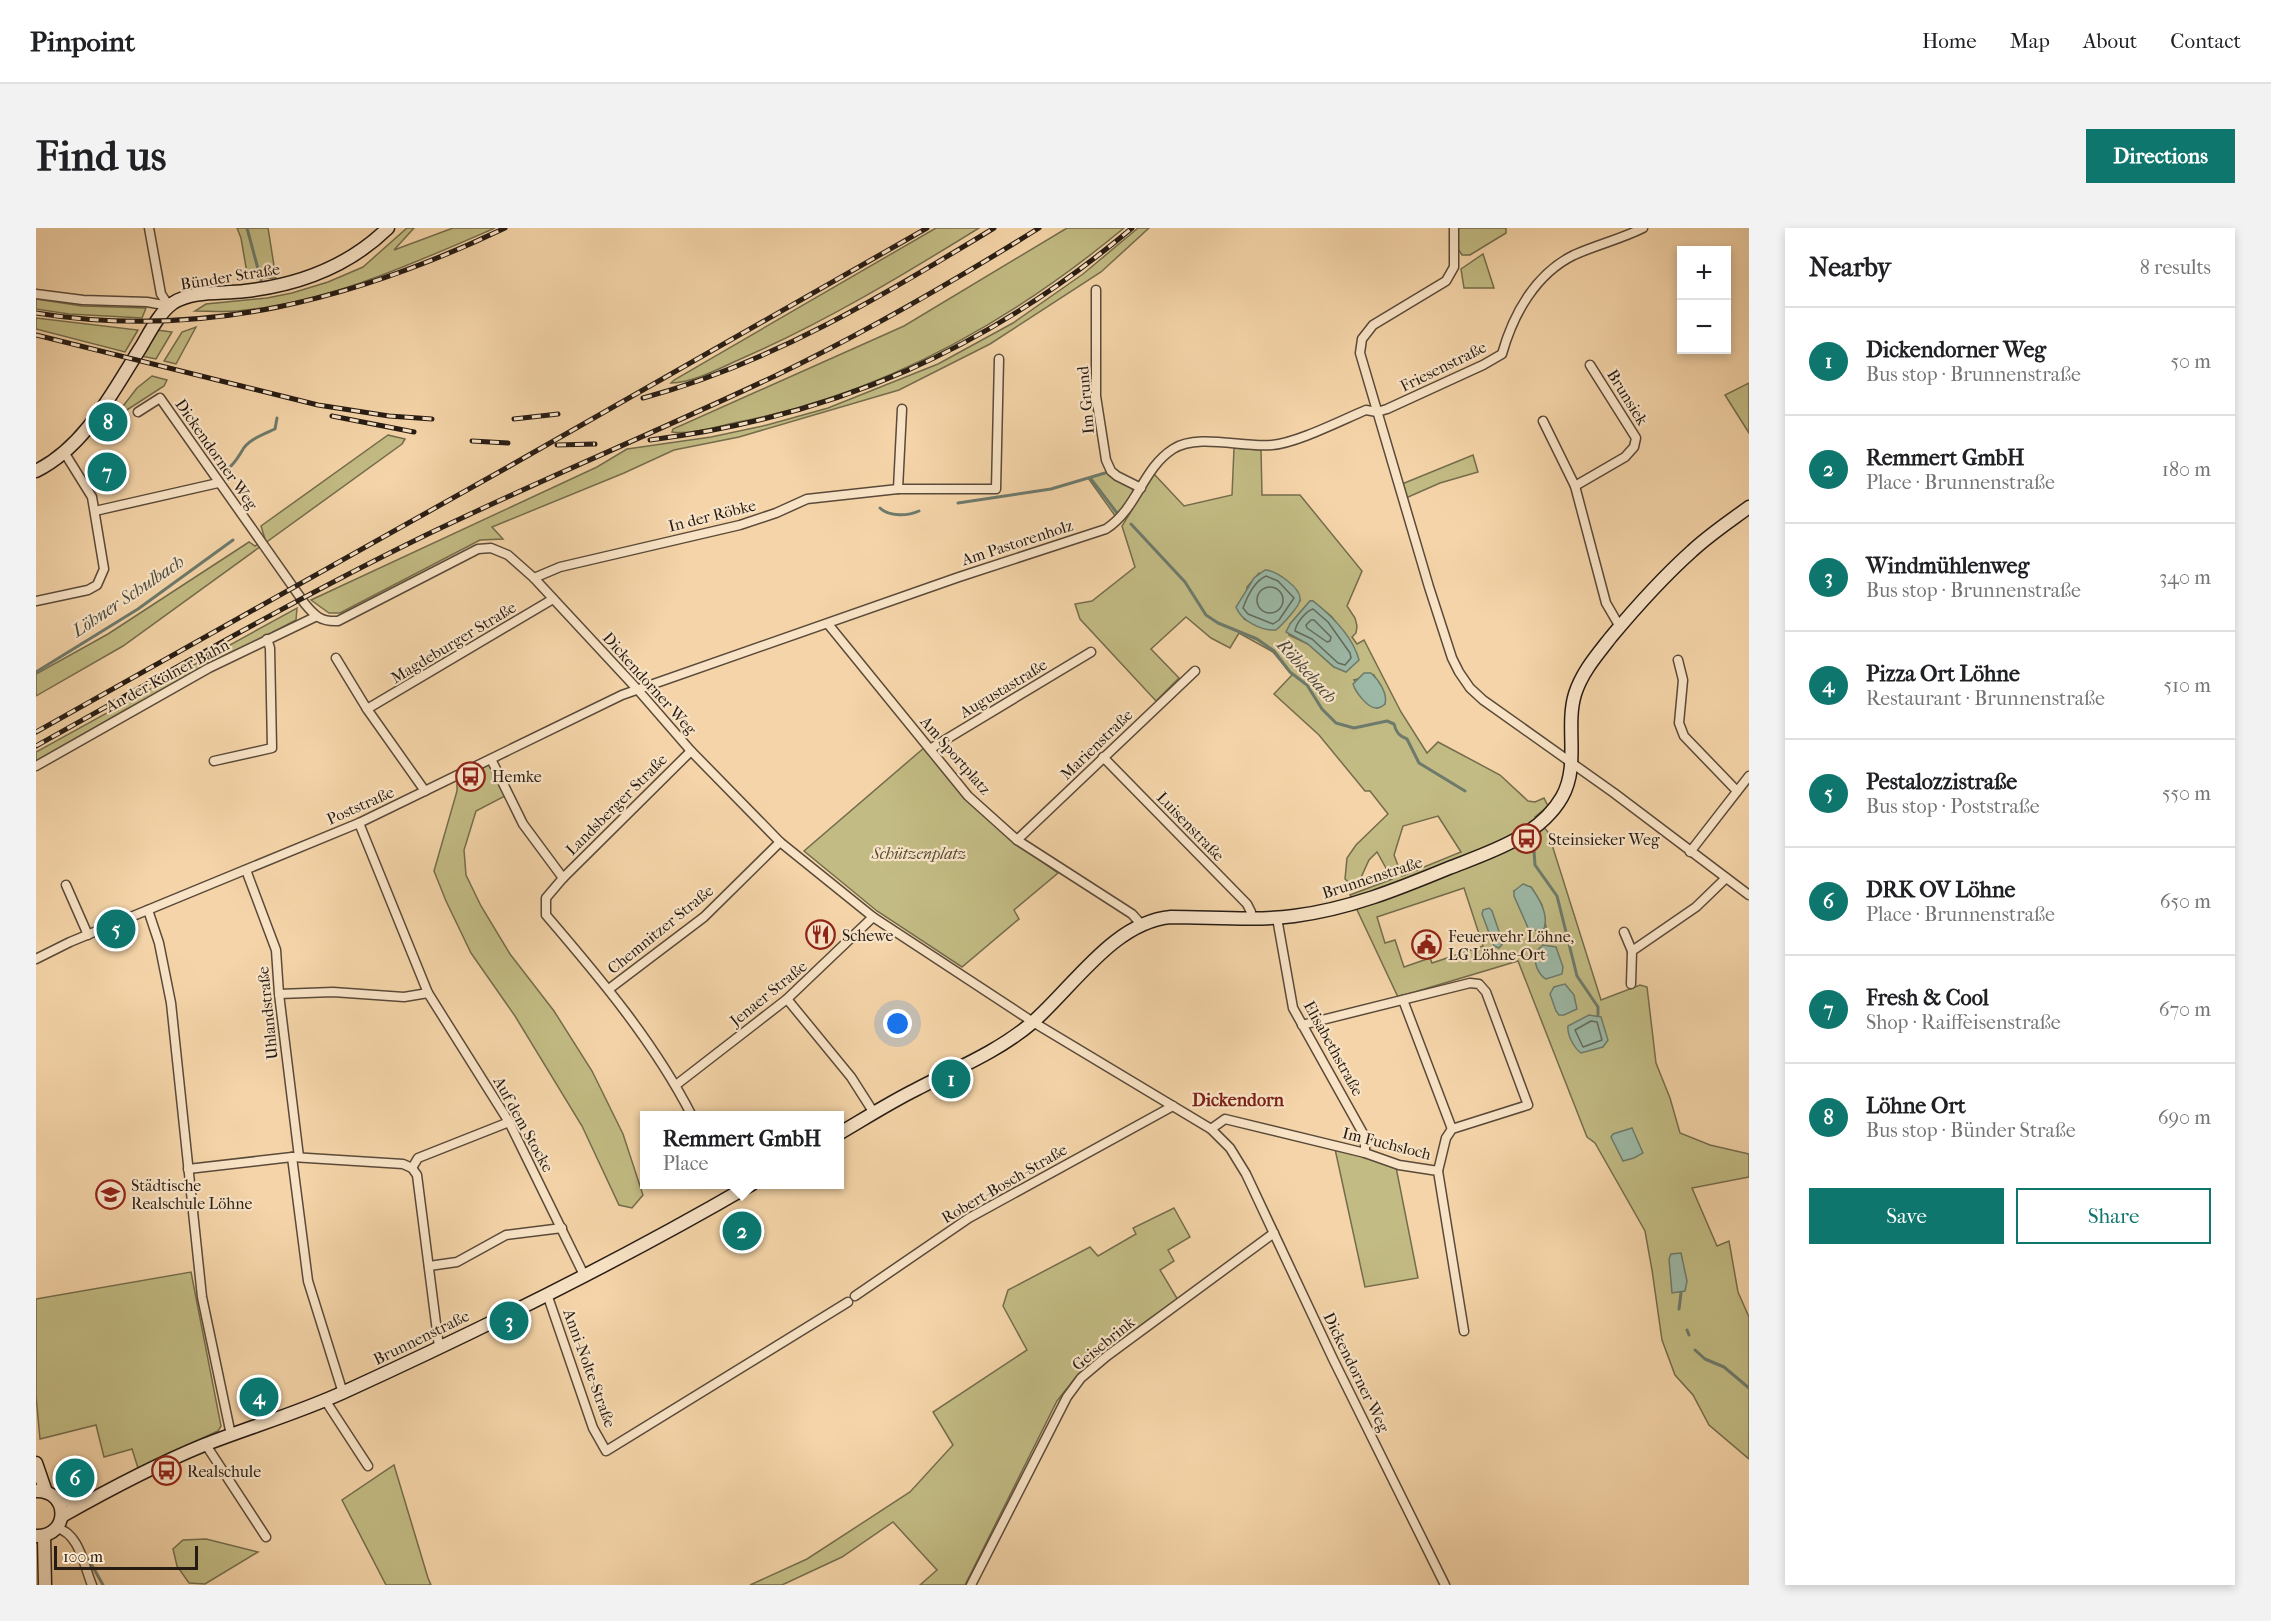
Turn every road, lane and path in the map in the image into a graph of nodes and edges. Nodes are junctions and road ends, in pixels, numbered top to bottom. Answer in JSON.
{"nodes":[{"id":1,"x":149,"y":228,"type":"edge"},
{"id":2,"x":388,"y":228,"type":"edge"},
{"id":3,"x":1454,"y":228,"type":"edge"},
{"id":4,"x":1643,"y":228,"type":"edge"},
{"id":5,"x":1096,"y":290,"type":"dead end"},
{"id":6,"x":36,"y":294,"type":"edge"},
{"id":7,"x":169,"y":306,"type":"junction"},
{"id":8,"x":999,"y":359,"type":"dead end"},
{"id":9,"x":1590,"y":365,"type":"dead end"},
{"id":10,"x":902,"y":409,"type":"dead end"},
{"id":11,"x":138,"y":412,"type":"dead end"},
{"id":12,"x":1377,"y":412,"type":"junction"},
{"id":13,"x":1543,"y":421,"type":"dead end"},
{"id":14,"x":64,"y":452,"type":"junction"},
{"id":15,"x":36,"y":471,"type":"edge"},
{"id":16,"x":218,"y":483,"type":"junction"},
{"id":17,"x":1575,"y":486,"type":"junction"},
{"id":18,"x":1141,"y":488,"type":"junction"},
{"id":19,"x":898,"y":489,"type":"junction"},
{"id":20,"x":1749,"y":507,"type":"edge"},
{"id":21,"x":95,"y":511,"type":"junction"},
{"id":22,"x":534,"y":578,"type":"junction"},
{"id":23,"x":553,"y":599,"type":"junction"},
{"id":24,"x":36,"y":601,"type":"edge"},
{"id":25,"x":315,"y":617,"type":"junction"},
{"id":26,"x":828,"y":624,"type":"junction"},
{"id":27,"x":1620,"y":627,"type":"junction"},
{"id":28,"x":267,"y":639,"type":"junction"},
{"id":29,"x":1091,"y":652,"type":"dead end"},
{"id":30,"x":336,"y":658,"type":"dead end"},
{"id":31,"x":1678,"y":660,"type":"dead end"},
{"id":32,"x":1195,"y":671,"type":"dead end"},
{"id":33,"x":638,"y":690,"type":"junction"},
{"id":34,"x":367,"y":709,"type":"junction"},
{"id":35,"x":930,"y":749,"type":"junction"},
{"id":36,"x":691,"y":751,"type":"junction"},
{"id":37,"x":1103,"y":758,"type":"junction"},
{"id":38,"x":491,"y":759,"type":"junction"},
{"id":39,"x":214,"y":761,"type":"dead end"},
{"id":40,"x":1571,"y":762,"type":"junction"},
{"id":41,"x":36,"y":766,"type":"edge"},
{"id":42,"x":1749,"y":776,"type":"edge"},
{"id":43,"x":425,"y":791,"type":"junction"},
{"id":44,"x":1737,"y":791,"type":"junction"},
{"id":45,"x":359,"y":823,"type":"junction"},
{"id":46,"x":1017,"y":840,"type":"junction"},
{"id":47,"x":780,"y":842,"type":"junction"},
{"id":48,"x":1690,"y":852,"type":"junction"},
{"id":49,"x":246,"y":870,"type":"junction"},
{"id":50,"x":563,"y":878,"type":"junction"},
{"id":51,"x":1726,"y":878,"type":"junction"},
{"id":52,"x":66,"y":885,"type":"dead end"},
{"id":53,"x":1749,"y":894,"type":"edge"},
{"id":54,"x":148,"y":910,"type":"junction"},
{"id":55,"x":873,"y":917,"type":"junction"},
{"id":56,"x":1277,"y":918,"type":"junction"},
{"id":57,"x":1251,"y":919,"type":"junction"},
{"id":58,"x":1141,"y":924,"type":"junction"},
{"id":59,"x":1624,"y":932,"type":"dead end"},
{"id":60,"x":88,"y":935,"type":"junction"},
{"id":61,"x":1632,"y":951,"type":"junction"},
{"id":62,"x":36,"y":959,"type":"edge"},
{"id":63,"x":1631,"y":984,"type":"dead end"},
{"id":64,"x":609,"y":989,"type":"junction"},
{"id":65,"x":428,"y":993,"type":"junction"},
{"id":66,"x":279,"y":994,"type":"junction"},
{"id":67,"x":787,"y":999,"type":"junction"},
{"id":68,"x":1403,"y":1000,"type":"junction"},
{"id":69,"x":1033,"y":1022,"type":"junction"},
{"id":70,"x":1302,"y":1025,"type":"junction"},
{"id":71,"x":676,"y":1085,"type":"junction"},
{"id":72,"x":1173,"y":1106,"type":"junction"},
{"id":73,"x":689,"y":1111,"type":"edge"},
{"id":74,"x":874,"y":1113,"type":"junction"},
{"id":75,"x":509,"y":1122,"type":"junction"},
{"id":76,"x":1452,"y":1129,"type":"junction"},
{"id":77,"x":1211,"y":1130,"type":"junction"},
{"id":78,"x":844,"y":1131,"type":"edge"},
{"id":79,"x":1365,"y":1153,"type":"junction"},
{"id":80,"x":295,"y":1157,"type":"junction"},
{"id":81,"x":412,"y":1168,"type":"junction"},
{"id":82,"x":188,"y":1169,"type":"junction"},
{"id":83,"x":1438,"y":1172,"type":"junction"},
{"id":84,"x":745,"y":1189,"type":"edge"},
{"id":85,"x":562,"y":1228,"type":"junction"},
{"id":86,"x":1274,"y":1233,"type":"junction"},
{"id":87,"x":429,"y":1266,"type":"junction"},
{"id":88,"x":584,"y":1275,"type":"junction"},
{"id":89,"x":547,"y":1294,"type":"junction"},
{"id":90,"x":1464,"y":1330,"type":"dead end"},
{"id":91,"x":439,"y":1347,"type":"junction"},
{"id":92,"x":343,"y":1393,"type":"junction"},
{"id":93,"x":325,"y":1400,"type":"junction"},
{"id":94,"x":231,"y":1435,"type":"junction"},
{"id":95,"x":206,"y":1444,"type":"junction"},
{"id":96,"x":606,"y":1451,"type":"joint"},
{"id":97,"x":36,"y":1463,"type":"edge"},
{"id":98,"x":368,"y":1466,"type":"dead end"},
{"id":99,"x":41,"y":1492,"type":"edge"},
{"id":100,"x":94,"y":1498,"type":"junction"},
{"id":101,"x":58,"y":1501,"type":"junction"},
{"id":102,"x":62,"y":1516,"type":"junction"},
{"id":103,"x":56,"y":1528,"type":"junction"},
{"id":104,"x":266,"y":1537,"type":"dead end"},
{"id":105,"x":39,"y":1539,"type":"edge"},
{"id":106,"x":44,"y":1581,"type":"edge"},
{"id":107,"x":92,"y":1585,"type":"edge"},
{"id":108,"x":970,"y":1585,"type":"edge"},
{"id":109,"x":1445,"y":1585,"type":"edge"}],
"edges":[{"from":1,"to":7,"type":"street"},
{"from":2,"to":7,"type":"street","name":"Bünder Straße"},
{"from":3,"to":12,"type":"street"},
{"from":4,"to":12,"type":"street","name":"Friesenstraße"},
{"from":5,"to":18,"type":"street","name":"Im Grund"},
{"from":6,"to":7,"type":"street"},
{"from":7,"to":14,"type":"street","name":"Bünder Straße"},
{"from":8,"to":19,"type":"street","name":"In der Röbke"},
{"from":9,"to":17,"type":"street","name":"Brunsiek"},
{"from":10,"to":19,"type":"street"},
{"from":11,"to":16,"type":"street","name":"Dickendorner Weg"},
{"from":12,"to":18,"type":"street","name":"Am Pastorenholz"},
{"from":12,"to":40,"type":"street"},
{"from":13,"to":17,"type":"street"},
{"from":14,"to":15,"type":"street","name":"Bünder Straße"},
{"from":14,"to":21,"type":"street"},
{"from":16,"to":21,"type":"street"},
{"from":16,"to":25,"type":"street","name":"Dickendorner Weg"},
{"from":17,"to":27,"type":"street"},
{"from":18,"to":26,"type":"street","name":"Am Pastorenholz"},
{"from":19,"to":22,"type":"street","name":"In der Röbke"},
{"from":20,"to":27,"type":"street","name":"Brunnenstraße"},
{"from":21,"to":24,"type":"street"},
{"from":22,"to":23,"type":"street","name":"Dickendorner Weg"},
{"from":22,"to":25,"type":"street","name":"Dickendorner Weg"},
{"from":23,"to":33,"type":"street","name":"Dickendorner Weg"},
{"from":23,"to":34,"type":"street","name":"Magdeburger Straße"},
{"from":25,"to":28,"type":"street","name":"An der Kölner Bahn"},
{"from":26,"to":33,"type":"street","name":"Am Pastorenholz"},
{"from":26,"to":35,"type":"street","name":"Am Sportplatz"},
{"from":27,"to":40,"type":"street","name":"Brunnenstraße"},
{"from":28,"to":39,"type":"street"},
{"from":28,"to":41,"type":"street","name":"An der Kölner Bahn"},
{"from":29,"to":35,"type":"street","name":"Augustastraße"},
{"from":30,"to":34,"type":"street"},
{"from":31,"to":44,"type":"street"},
{"from":32,"to":37,"type":"street","name":"Marienstraße"},
{"from":33,"to":36,"type":"street","name":"Dickendorner Weg"},
{"from":33,"to":38,"type":"street","name":"Poststraße"},
{"from":34,"to":43,"type":"street"},
{"from":35,"to":46,"type":"street","name":"Am Sportplatz"},
{"from":36,"to":47,"type":"street","name":"Dickendorner Weg"},
{"from":36,"to":50,"type":"street","name":"Landsberger Straße"},
{"from":37,"to":46,"type":"street","name":"Marienstraße"},
{"from":37,"to":57,"type":"street","name":"Luisenstraße"},
{"from":38,"to":43,"type":"street","name":"Poststraße"},
{"from":38,"to":50,"type":"street"},
{"from":40,"to":48,"type":"street"},
{"from":40,"to":56,"type":"street","name":"Brunnenstraße"},
{"from":42,"to":44,"type":"street"},
{"from":43,"to":45,"type":"street","name":"Poststraße"},
{"from":44,"to":48,"type":"street"},
{"from":45,"to":49,"type":"street","name":"Poststraße"},
{"from":45,"to":65,"type":"street","name":"Auf dem Stocke"},
{"from":46,"to":58,"type":"street","name":"Am Sportplatz"},
{"from":47,"to":55,"type":"street","name":"Dickendorner Weg"},
{"from":47,"to":64,"type":"street","name":"Chemnitzer Straße"},
{"from":48,"to":51,"type":"street"},
{"from":49,"to":54,"type":"street","name":"Poststraße"},
{"from":49,"to":66,"type":"street","name":"Uhlandstraße"},
{"from":50,"to":64,"type":"street"},
{"from":51,"to":53,"type":"street"},
{"from":51,"to":61,"type":"street"},
{"from":52,"to":60,"type":"street"},
{"from":54,"to":60,"type":"street","name":"Poststraße"},
{"from":54,"to":82,"type":"street"},
{"from":55,"to":67,"type":"street","name":"Jenaer Straße"},
{"from":55,"to":69,"type":"street","name":"Dickendorner Weg"},
{"from":56,"to":57,"type":"street","name":"Brunnenstraße"},
{"from":56,"to":70,"type":"street","name":"Elisabethstraße"},
{"from":57,"to":58,"type":"street","name":"Brunnenstraße"},
{"from":58,"to":69,"type":"street","name":"Brunnenstraße"},
{"from":59,"to":61,"type":"street"},
{"from":60,"to":62,"type":"street","name":"Poststraße"},
{"from":61,"to":63,"type":"street"},
{"from":64,"to":71,"type":"street"},
{"from":65,"to":66,"type":"street"},
{"from":65,"to":75,"type":"street","name":"Auf dem Stocke"},
{"from":66,"to":80,"type":"street","name":"Uhlandstraße"},
{"from":67,"to":71,"type":"street","name":"Jenaer Straße"},
{"from":67,"to":74,"type":"street"},
{"from":68,"to":70,"type":"street"},
{"from":68,"to":76,"type":"street"},
{"from":68,"to":76,"type":"street"},
{"from":69,"to":72,"type":"street","name":"Dickendorner Weg"},
{"from":69,"to":74,"type":"street","name":"Brunnenstraße"},
{"from":70,"to":79,"type":"street","name":"Elisabethstraße"},
{"from":71,"to":73,"type":"street"},
{"from":72,"to":77,"type":"street","name":"Dickendorner Weg"},
{"from":72,"to":96,"type":"street","name":"Robert-Bosch-Straße"},
{"from":74,"to":78,"type":"street","name":"Brunnenstraße"},
{"from":75,"to":81,"type":"street"},
{"from":75,"to":85,"type":"street","name":"Auf dem Stocke"},
{"from":76,"to":83,"type":"street"},
{"from":77,"to":79,"type":"street","name":"Im Fuchsloch"},
{"from":77,"to":86,"type":"street","name":"Dickendorner Weg"},
{"from":79,"to":83,"type":"street","name":"Im Fuchsloch"},
{"from":80,"to":81,"type":"street"},
{"from":80,"to":82,"type":"street"},
{"from":80,"to":92,"type":"street","name":"Uhlandstraße"},
{"from":81,"to":87,"type":"street"},
{"from":82,"to":94,"type":"street"},
{"from":83,"to":90,"type":"street","name":"Im Fuchsloch"},
{"from":84,"to":88,"type":"street","name":"Brunnenstraße"},
{"from":85,"to":87,"type":"street"},
{"from":85,"to":88,"type":"street","name":"Auf dem Stocke"},
{"from":86,"to":108,"type":"street","name":"Geisebrink"},
{"from":86,"to":109,"type":"street","name":"Dickendorner Weg"},
{"from":87,"to":91,"type":"street"},
{"from":88,"to":89,"type":"street","name":"Brunnenstraße"},
{"from":89,"to":91,"type":"street","name":"Brunnenstraße"},
{"from":89,"to":96,"type":"street","name":"Anni-Nolte-Straße"},
{"from":91,"to":92,"type":"street","name":"Brunnenstraße"},
{"from":92,"to":93,"type":"street","name":"Brunnenstraße"},
{"from":93,"to":94,"type":"street","name":"Brunnenstraße"},
{"from":93,"to":98,"type":"street"},
{"from":94,"to":95,"type":"street","name":"Brunnenstraße"},
{"from":95,"to":100,"type":"street","name":"Brunnenstraße"},
{"from":95,"to":104,"type":"street"},
{"from":97,"to":99,"type":"street"},
{"from":99,"to":101,"type":"street"},
{"from":100,"to":101,"type":"street","name":"Brunnenstraße"},
{"from":100,"to":102,"type":"street","name":"Brunnenstraße"},
{"from":101,"to":102,"type":"street"},
{"from":102,"to":103,"type":"street"},
{"from":103,"to":105,"type":"street"},
{"from":103,"to":107,"type":"street"},
{"from":105,"to":106,"type":"street"}]}
